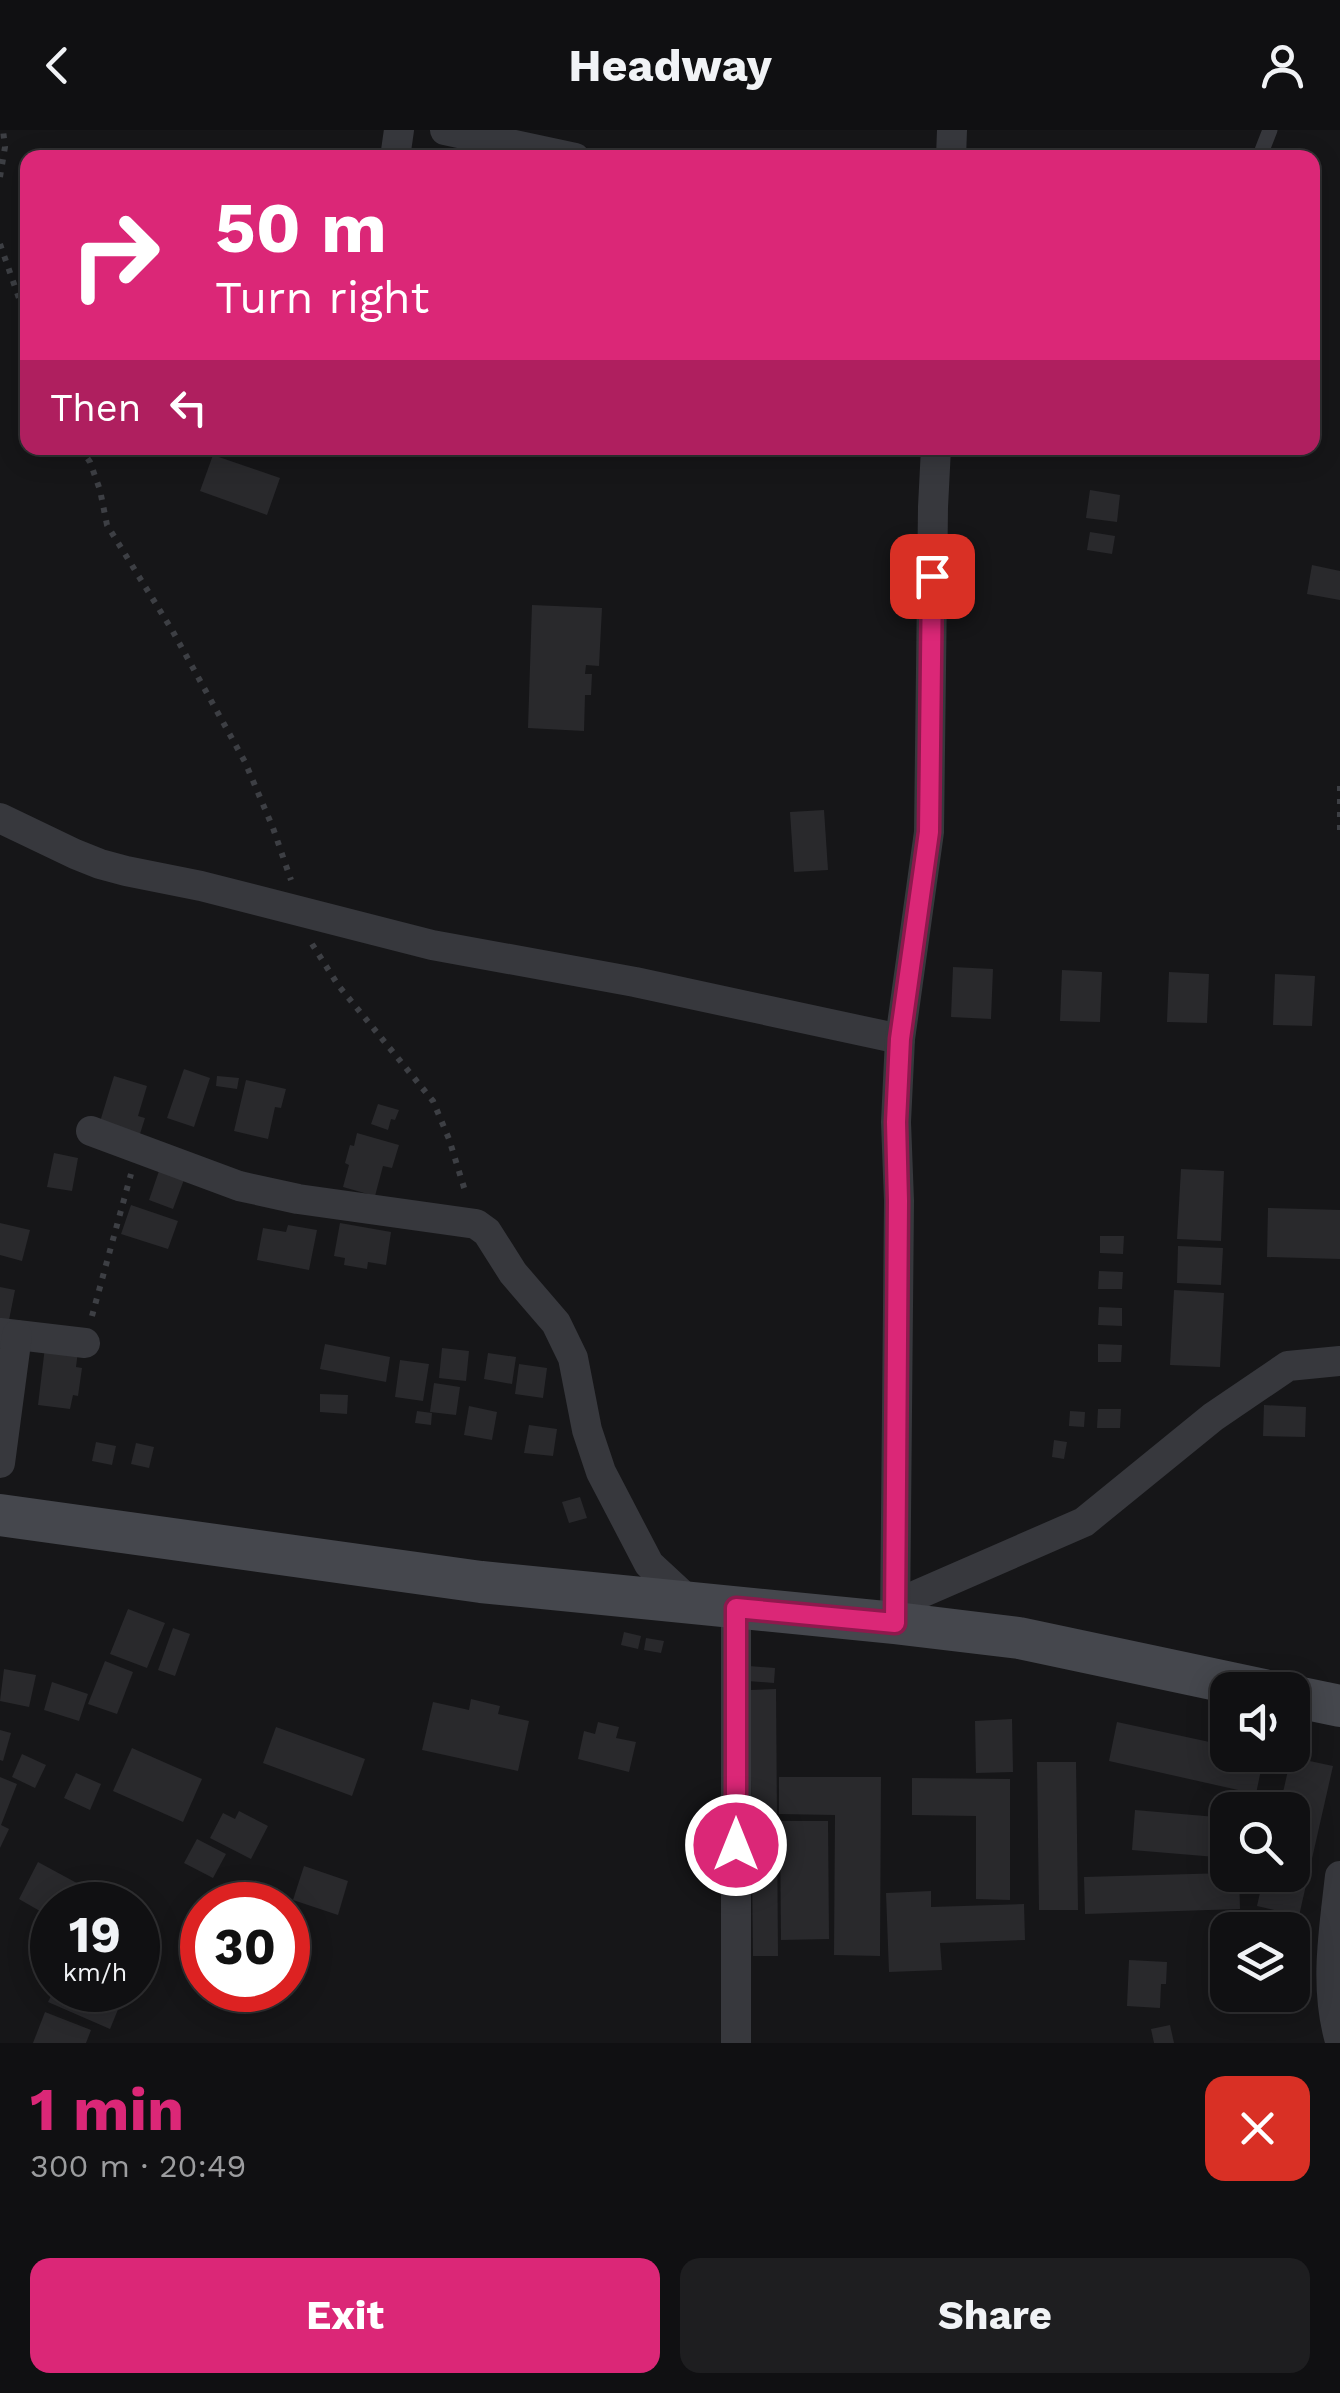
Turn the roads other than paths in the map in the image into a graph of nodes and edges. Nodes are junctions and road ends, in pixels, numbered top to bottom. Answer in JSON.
{"nodes":[{"id":1,"x":445,"y":130,"type":"edge"},
{"id":2,"x":538,"y":150,"type":"edge"},
{"id":3,"x":936,"y":455,"type":"edge"},
{"id":4,"x":0,"y":818,"type":"edge"},
{"id":5,"x":900,"y":1039,"type":"junction"},
{"id":6,"x":91,"y":1131,"type":"dead end"},
{"id":7,"x":9,"y":1334,"type":"edge"},
{"id":8,"x":85,"y":1343,"type":"road end"},
{"id":9,"x":1340,"y":1361,"type":"edge"},
{"id":10,"x":0,"y":1463,"type":"edge"},
{"id":11,"x":0,"y":1515,"type":"edge"},
{"id":12,"x":690,"y":1602,"type":"junction"},
{"id":13,"x":736,"y":1608,"type":"junction"},
{"id":14,"x":896,"y":1614,"type":"junction"},
{"id":15,"x":1210,"y":1679,"type":"edge"},
{"id":16,"x":1310,"y":1700,"type":"edge"},
{"id":17,"x":1340,"y":1706,"type":"edge"},
{"id":18,"x":1340,"y":1876,"type":"edge"},
{"id":19,"x":1340,"y":2040,"type":"edge"},
{"id":20,"x":736,"y":2043,"type":"edge"}],
"edges":[{"from":1,"to":2,"type":"street"},
{"from":3,"to":5,"type":"street"},
{"from":4,"to":5,"type":"street"},
{"from":5,"to":14,"type":"street"},
{"from":6,"to":12,"type":"street"},
{"from":7,"to":8,"type":"street"},
{"from":7,"to":10,"type":"street"},
{"from":9,"to":14,"type":"street"},
{"from":11,"to":12,"type":"main road"},
{"from":12,"to":13,"type":"main road"},
{"from":13,"to":14,"type":"main road"},
{"from":13,"to":20,"type":"street"},
{"from":14,"to":15,"type":"main road"},
{"from":16,"to":17,"type":"main road"},
{"from":18,"to":19,"type":"street"}]}
